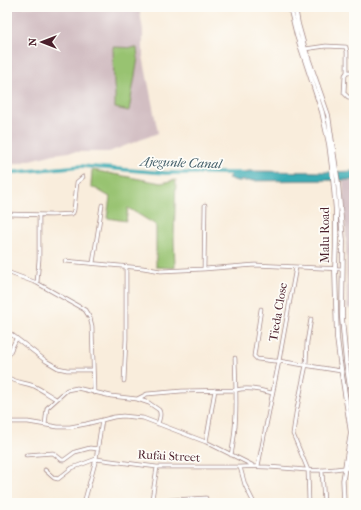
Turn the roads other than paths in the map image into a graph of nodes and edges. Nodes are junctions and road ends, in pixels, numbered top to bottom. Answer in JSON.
{"nodes":[{"id":1,"x":290,"y":7,"type":"edge"},
{"id":2,"x":295,"y":7,"type":"edge"},
{"id":3,"x":305,"y":49,"type":"junction"},
{"id":4,"x":312,"y":66,"type":"junction"},
{"id":5,"x":307,"y":68,"type":"junction"},
{"id":6,"x":347,"y":72,"type":"junction"},
{"id":7,"x":354,"y":72,"type":"edge"},
{"id":8,"x":354,"y":98,"type":"edge"},
{"id":9,"x":334,"y":168,"type":"junction"},
{"id":10,"x":83,"y":177,"type":"dead end"},
{"id":11,"x":102,"y":205,"type":"dead end"},
{"id":12,"x":205,"y":205,"type":"dead end"},
{"id":13,"x":7,"y":214,"type":"edge"},
{"id":14,"x":39,"y":214,"type":"junction"},
{"id":15,"x":65,"y":261,"type":"dead end"},
{"id":16,"x":93,"y":264,"type":"junction"},
{"id":17,"x":126,"y":266,"type":"junction"},
{"id":18,"x":296,"y":267,"type":"junction"},
{"id":19,"x":204,"y":269,"type":"junction"},
{"id":20,"x":335,"y":269,"type":"junction"},
{"id":21,"x":342,"y":269,"type":"junction"},
{"id":22,"x":7,"y":272,"type":"edge"},
{"id":23,"x":36,"y":283,"type":"junction"},
{"id":24,"x":261,"y":309,"type":"dead end"},
{"id":25,"x":311,"y":319,"type":"dead end"},
{"id":26,"x":7,"y":331,"type":"edge"},
{"id":27,"x":16,"y":339,"type":"junction"},
{"id":28,"x":235,"y":358,"type":"dead end"},
{"id":29,"x":7,"y":360,"type":"edge"},
{"id":30,"x":279,"y":361,"type":"junction"},
{"id":31,"x":340,"y":362,"type":"junction"},
{"id":32,"x":346,"y":362,"type":"junction"},
{"id":33,"x":306,"y":365,"type":"junction"},
{"id":34,"x":93,"y":370,"type":"junction"},
{"id":35,"x":341,"y":371,"type":"junction"},
{"id":36,"x":7,"y":377,"type":"edge"},
{"id":37,"x":124,"y":381,"type":"dead end"},
{"id":38,"x":215,"y":390,"type":"junction"},
{"id":39,"x":236,"y":390,"type":"junction"},
{"id":40,"x":94,"y":393,"type":"junction"},
{"id":41,"x":272,"y":393,"type":"junction"},
{"id":42,"x":56,"y":399,"type":"junction"},
{"id":43,"x":137,"y":399,"type":"junction"},
{"id":44,"x":354,"y":413,"type":"edge"},
{"id":45,"x":102,"y":420,"type":"junction"},
{"id":46,"x":7,"y":422,"type":"edge"},
{"id":47,"x":158,"y":424,"type":"junction"},
{"id":48,"x":46,"y":425,"type":"junction"},
{"id":49,"x":206,"y":442,"type":"junction"},
{"id":50,"x":98,"y":448,"type":"junction"},
{"id":51,"x":26,"y":455,"type":"dead end"},
{"id":52,"x":231,"y":455,"type":"junction"},
{"id":53,"x":96,"y":458,"type":"junction"},
{"id":54,"x":346,"y":461,"type":"junction"},
{"id":55,"x":354,"y":462,"type":"edge"},
{"id":56,"x":254,"y":466,"type":"junction"},
{"id":57,"x":258,"y":466,"type":"junction"},
{"id":58,"x":157,"y":467,"type":"junction"},
{"id":59,"x":240,"y":467,"type":"junction"},
{"id":60,"x":354,"y":467,"type":"edge"},
{"id":61,"x":344,"y":469,"type":"junction"},
{"id":62,"x":45,"y":470,"type":"dead end"},
{"id":63,"x":308,"y":470,"type":"junction"},
{"id":64,"x":322,"y":470,"type":"junction"},
{"id":65,"x":206,"y":498,"type":"dead end"},
{"id":66,"x":84,"y":503,"type":"edge"},
{"id":67,"x":254,"y":503,"type":"edge"},
{"id":68,"x":309,"y":503,"type":"edge"},
{"id":69,"x":324,"y":503,"type":"edge"},
{"id":70,"x":344,"y":503,"type":"edge"}],
"edges":[{"from":1,"to":5,"type":"main road","name":"Malu Road"},
{"from":2,"to":3,"type":"main road","name":"Malu Road"},
{"from":3,"to":4,"type":"main road","name":"Malu Road"},
{"from":3,"to":6,"type":"street"},
{"from":4,"to":5,"type":"main road"},
{"from":4,"to":9,"type":"main road","name":"Malu Road"},
{"from":5,"to":9,"type":"main road","name":"Malu Road"},
{"from":6,"to":7,"type":"street"},
{"from":6,"to":8,"type":"street"},
{"from":9,"to":20,"type":"main road","name":"Malu Road"},
{"from":9,"to":21,"type":"main road","name":"Malu Road"},
{"from":10,"to":14,"type":"street"},
{"from":11,"to":16,"type":"street"},
{"from":12,"to":19,"type":"street"},
{"from":13,"to":14,"type":"street"},
{"from":14,"to":23,"type":"street"},
{"from":15,"to":16,"type":"street"},
{"from":16,"to":17,"type":"street"},
{"from":17,"to":19,"type":"street"},
{"from":17,"to":37,"type":"street"},
{"from":18,"to":19,"type":"street"},
{"from":18,"to":20,"type":"street"},
{"from":18,"to":30,"type":"street","name":"Tieda Close"},
{"from":20,"to":21,"type":"street"},
{"from":20,"to":31,"type":"main road","name":"Malu Road"},
{"from":21,"to":32,"type":"main road","name":"Malu Road"},
{"from":22,"to":23,"type":"street"},
{"from":23,"to":34,"type":"street"},
{"from":24,"to":30,"type":"street"},
{"from":25,"to":33,"type":"street"},
{"from":26,"to":27,"type":"street"},
{"from":27,"to":29,"type":"street"},
{"from":27,"to":34,"type":"street"},
{"from":28,"to":39,"type":"street"},
{"from":30,"to":33,"type":"street"},
{"from":30,"to":41,"type":"street","name":"Tieda Close"},
{"from":31,"to":32,"type":"main road"},
{"from":31,"to":35,"type":"main road","name":"Malu Road"},
{"from":32,"to":44,"type":"main road","name":"Malu Road"},
{"from":33,"to":35,"type":"street"},
{"from":33,"to":63,"type":"street"},
{"from":34,"to":40,"type":"street"},
{"from":35,"to":54,"type":"main road","name":"Malu Road"},
{"from":36,"to":42,"type":"street"},
{"from":38,"to":39,"type":"street"},
{"from":38,"to":43,"type":"street"},
{"from":38,"to":49,"type":"street"},
{"from":39,"to":41,"type":"street"},
{"from":39,"to":52,"type":"street"},
{"from":40,"to":42,"type":"street"},
{"from":40,"to":43,"type":"street"},
{"from":41,"to":57,"type":"street","name":"Tieda Close"},
{"from":42,"to":48,"type":"street"},
{"from":43,"to":47,"type":"street"},
{"from":45,"to":47,"type":"street"},
{"from":45,"to":48,"type":"street"},
{"from":45,"to":50,"type":"street"},
{"from":46,"to":48,"type":"street"},
{"from":47,"to":49,"type":"street"},
{"from":49,"to":52,"type":"street"},
{"from":50,"to":51,"type":"street"},
{"from":50,"to":53,"type":"street"},
{"from":52,"to":56,"type":"street"},
{"from":53,"to":58,"type":"street","name":"Rufai Street"},
{"from":53,"to":62,"type":"street"},
{"from":53,"to":66,"type":"street"},
{"from":54,"to":55,"type":"main road"},
{"from":54,"to":61,"type":"main road","name":"Malu Road"},
{"from":56,"to":57,"type":"street","name":"Rufai Street"},
{"from":56,"to":59,"type":"street","name":"Rufai Street"},
{"from":57,"to":63,"type":"street","name":"Rufai Street"},
{"from":58,"to":59,"type":"street","name":"Rufai Street"},
{"from":58,"to":65,"type":"street"},
{"from":59,"to":67,"type":"street"},
{"from":60,"to":61,"type":"main road"},
{"from":61,"to":64,"type":"street","name":"Rufai Street"},
{"from":61,"to":70,"type":"street"},
{"from":63,"to":64,"type":"street","name":"Rufai Street"},
{"from":63,"to":68,"type":"street"},
{"from":64,"to":69,"type":"street"}]}
